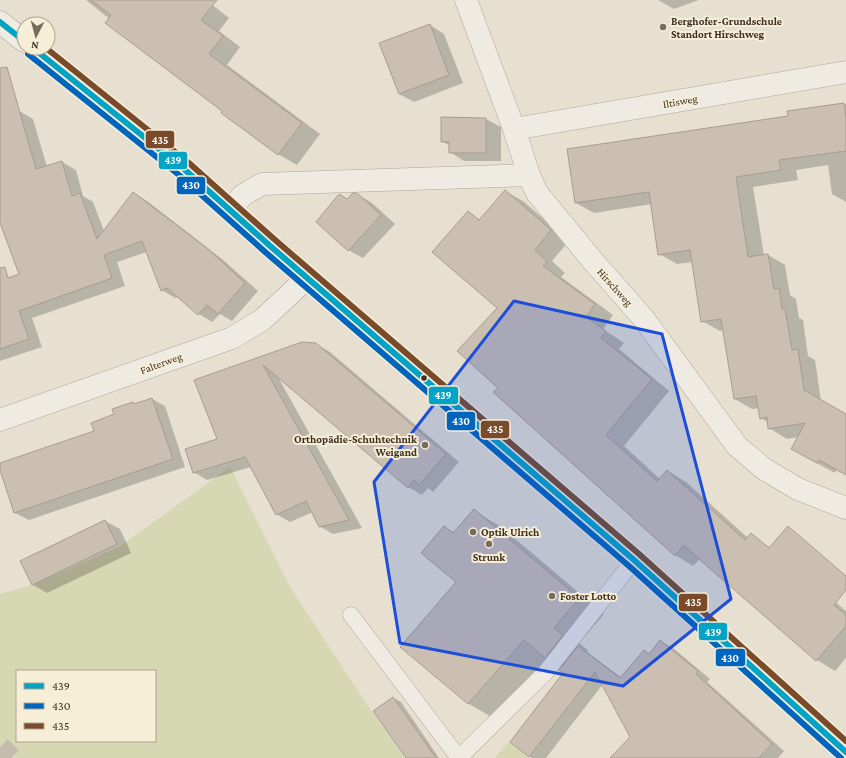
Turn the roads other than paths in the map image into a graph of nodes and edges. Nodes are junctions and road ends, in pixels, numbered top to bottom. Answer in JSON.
{"nodes":[{"id":1,"x":466,"y":0,"type":"edge"},
{"id":2,"x":0,"y":22,"type":"edge"},
{"id":3,"x":16,"y":35,"type":"edge"},
{"id":4,"x":43,"y":56,"type":"edge"},
{"id":5,"x":846,"y":72,"type":"edge"},
{"id":6,"x":514,"y":129,"type":"junction"},
{"id":7,"x":529,"y":174,"type":"junction"},
{"id":8,"x":230,"y":210,"type":"junction"},
{"id":9,"x":307,"y":278,"type":"junction"},
{"id":10,"x":0,"y":420,"type":"edge"},
{"id":11,"x":846,"y":508,"type":"edge"},
{"id":12,"x":634,"y":560,"type":"junction"},
{"id":13,"x":351,"y":615,"type":"dead end"},
{"id":14,"x":846,"y":752,"type":"edge"}],
"edges":[{"from":1,"to":6,"type":"street","name":"Hirschweg"},
{"from":2,"to":3,"type":"street"},
{"from":4,"to":8,"type":"street"},
{"from":5,"to":6,"type":"street","name":"Iltisweg"},
{"from":6,"to":7,"type":"street","name":"Hirschweg"},
{"from":7,"to":8,"type":"street"},
{"from":7,"to":11,"type":"street","name":"Hirschweg"},
{"from":8,"to":9,"type":"street"},
{"from":9,"to":10,"type":"street","name":"Falterweg"},
{"from":9,"to":12,"type":"street"},
{"from":12,"to":13,"type":"lane"},
{"from":12,"to":14,"type":"street"}]}
